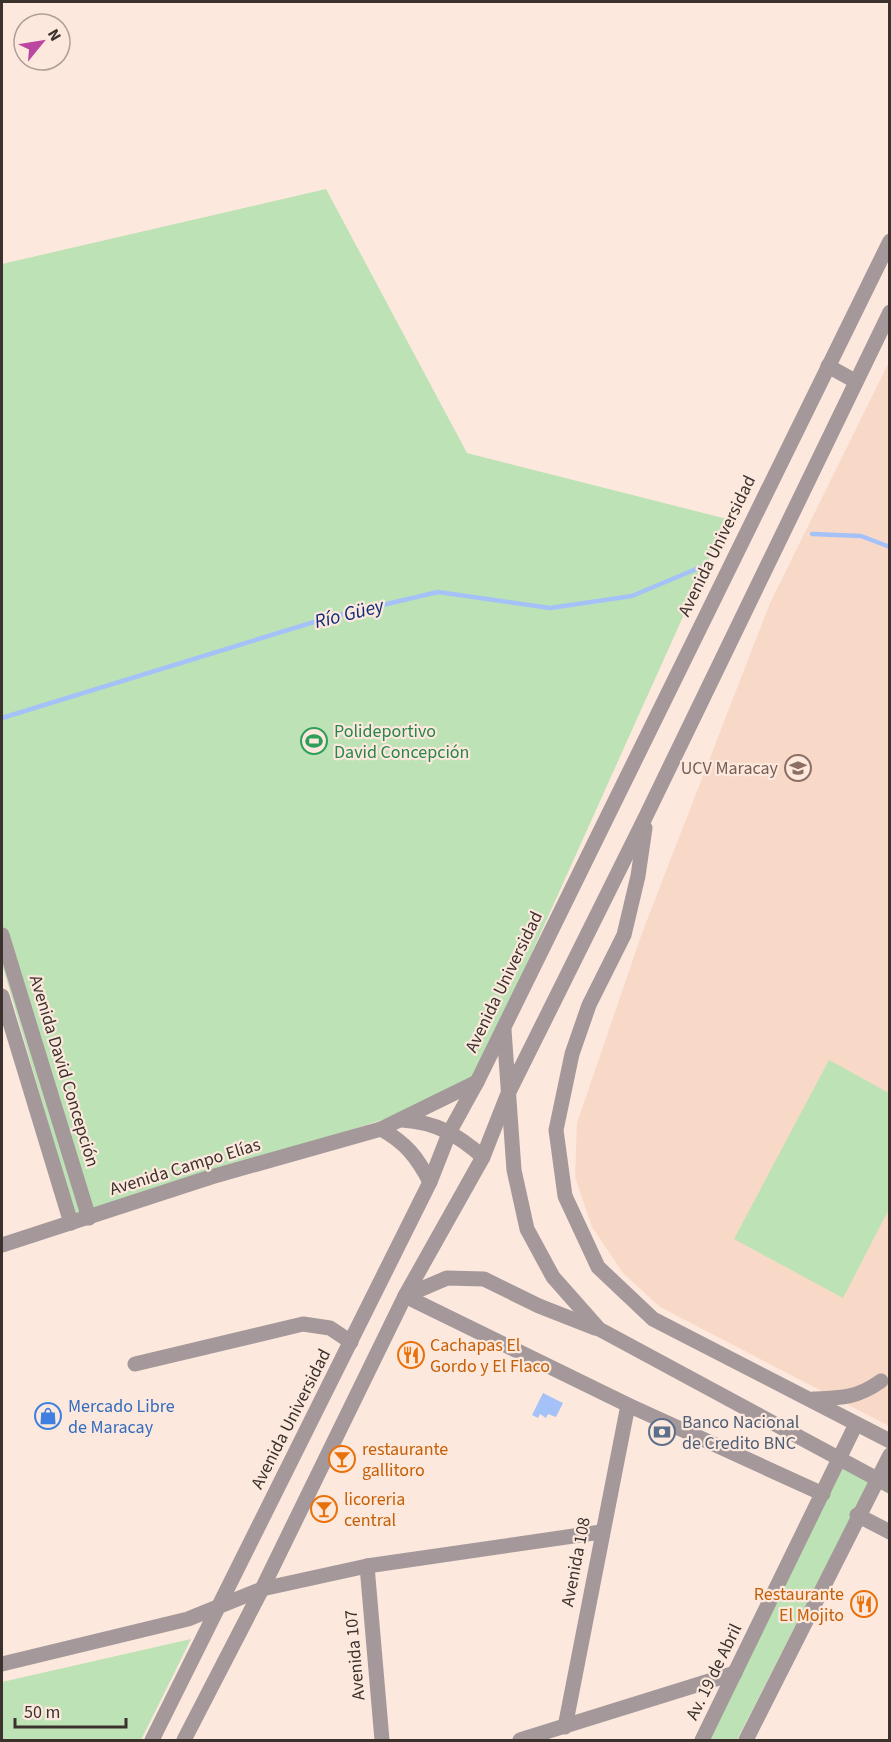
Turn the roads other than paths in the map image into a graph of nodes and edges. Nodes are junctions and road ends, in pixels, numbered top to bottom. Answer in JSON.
{"nodes":[{"id":1,"x":890,"y":240,"type":"edge"},
{"id":2,"x":890,"y":312,"type":"edge"},
{"id":3,"x":828,"y":366,"type":"junction"},
{"id":4,"x":855,"y":381,"type":"junction"},
{"id":5,"x":646,"y":816,"type":"junction"},
{"id":6,"x":2,"y":935,"type":"edge"},
{"id":7,"x":2,"y":996,"type":"edge"},
{"id":8,"x":504,"y":1027,"type":"junction"},
{"id":9,"x":477,"y":1082,"type":"junction"},
{"id":10,"x":507,"y":1096,"type":"junction"},
{"id":11,"x":402,"y":1120,"type":"junction"},
{"id":12,"x":381,"y":1129,"type":"junction"},
{"id":13,"x":450,"y":1131,"type":"junction"},
{"id":14,"x":483,"y":1157,"type":"junction"},
{"id":15,"x":430,"y":1182,"type":"junction"},
{"id":16,"x":89,"y":1218,"type":"junction"},
{"id":17,"x":71,"y":1223,"type":"junction"},
{"id":18,"x":2,"y":1245,"type":"edge"},
{"id":19,"x":405,"y":1296,"type":"junction"},
{"id":20,"x":599,"y":1329,"type":"junction"},
{"id":21,"x":351,"y":1342,"type":"junction"},
{"id":22,"x":135,"y":1364,"type":"dead end"},
{"id":23,"x":881,"y":1381,"type":"dead end"},
{"id":24,"x":813,"y":1399,"type":"junction"},
{"id":25,"x":628,"y":1405,"type":"junction"},
{"id":26,"x":856,"y":1424,"type":"junction"},
{"id":27,"x":890,"y":1441,"type":"edge"},
{"id":28,"x":890,"y":1455,"type":"edge"},
{"id":29,"x":839,"y":1460,"type":"junction"},
{"id":30,"x":883,"y":1482,"type":"edge"},
{"id":31,"x":823,"y":1494,"type":"junction"},
{"id":32,"x":857,"y":1515,"type":"junction"},
{"id":33,"x":601,"y":1532,"type":"junction"},
{"id":34,"x":890,"y":1532,"type":"edge"},
{"id":35,"x":367,"y":1566,"type":"junction"},
{"id":36,"x":262,"y":1589,"type":"junction"},
{"id":37,"x":218,"y":1607,"type":"junction"},
{"id":38,"x":2,"y":1664,"type":"edge"},
{"id":39,"x":735,"y":1673,"type":"junction"},
{"id":40,"x":565,"y":1727,"type":"junction"},
{"id":41,"x":152,"y":1740,"type":"edge"},
{"id":42,"x":184,"y":1740,"type":"edge"},
{"id":43,"x":382,"y":1740,"type":"edge"},
{"id":44,"x":520,"y":1740,"type":"edge"},
{"id":45,"x":702,"y":1740,"type":"edge"},
{"id":46,"x":746,"y":1740,"type":"edge"}],
"edges":[{"from":1,"to":3,"type":"street","name":"Avenida Universidad"},
{"from":2,"to":4,"type":"street"},
{"from":3,"to":4,"type":"street"},
{"from":3,"to":8,"type":"street","name":"Avenida Universidad"},
{"from":4,"to":5,"type":"street"},
{"from":5,"to":10,"type":"street"},
{"from":5,"to":24,"type":"street"},
{"from":6,"to":16,"type":"street","name":"Avenida David Concepción"},
{"from":7,"to":17,"type":"street"},
{"from":8,"to":9,"type":"street","name":"Avenida Universidad"},
{"from":8,"to":10,"type":"street"},
{"from":9,"to":11,"type":"street","name":"Avenida Campo Elías"},
{"from":9,"to":13,"type":"street","name":"Avenida Universidad"},
{"from":10,"to":14,"type":"street"},
{"from":10,"to":20,"type":"street"},
{"from":11,"to":12,"type":"street","name":"Avenida Campo Elías"},
{"from":11,"to":13,"type":"street"},
{"from":12,"to":15,"type":"street"},
{"from":12,"to":16,"type":"street","name":"Avenida Campo Elías"},
{"from":13,"to":14,"type":"street"},
{"from":13,"to":15,"type":"street","name":"Avenida Universidad"},
{"from":14,"to":19,"type":"street"},
{"from":15,"to":21,"type":"street","name":"Avenida Universidad"},
{"from":16,"to":17,"type":"street","name":"Avenida Campo Elías"},
{"from":17,"to":18,"type":"street","name":"Avenida Campo Elías"},
{"from":19,"to":20,"type":"street"},
{"from":19,"to":25,"type":"street"},
{"from":19,"to":36,"type":"street"},
{"from":20,"to":29,"type":"street"},
{"from":21,"to":22,"type":"street"},
{"from":21,"to":37,"type":"street","name":"Avenida Universidad"},
{"from":23,"to":24,"type":"street"},
{"from":24,"to":26,"type":"street"},
{"from":25,"to":31,"type":"street"},
{"from":25,"to":33,"type":"street","name":"Avenida 108"},
{"from":26,"to":27,"type":"street"},
{"from":26,"to":29,"type":"street","name":"Av. 19 de Abril"},
{"from":28,"to":30,"type":"street"},
{"from":29,"to":30,"type":"street"},
{"from":29,"to":31,"type":"street","name":"Av. 19 de Abril"},
{"from":30,"to":32,"type":"street"},
{"from":31,"to":39,"type":"street","name":"Av. 19 de Abril"},
{"from":32,"to":34,"type":"street"},
{"from":32,"to":46,"type":"street"},
{"from":33,"to":35,"type":"street"},
{"from":33,"to":40,"type":"street","name":"Avenida 108"},
{"from":35,"to":36,"type":"street"},
{"from":35,"to":43,"type":"street","name":"Avenida 107"},
{"from":36,"to":37,"type":"street"},
{"from":36,"to":42,"type":"street"},
{"from":37,"to":38,"type":"street"},
{"from":37,"to":41,"type":"street","name":"Avenida Universidad"},
{"from":39,"to":40,"type":"street"},
{"from":39,"to":45,"type":"street","name":"Av. 19 de Abril"},
{"from":40,"to":44,"type":"street"}]}
